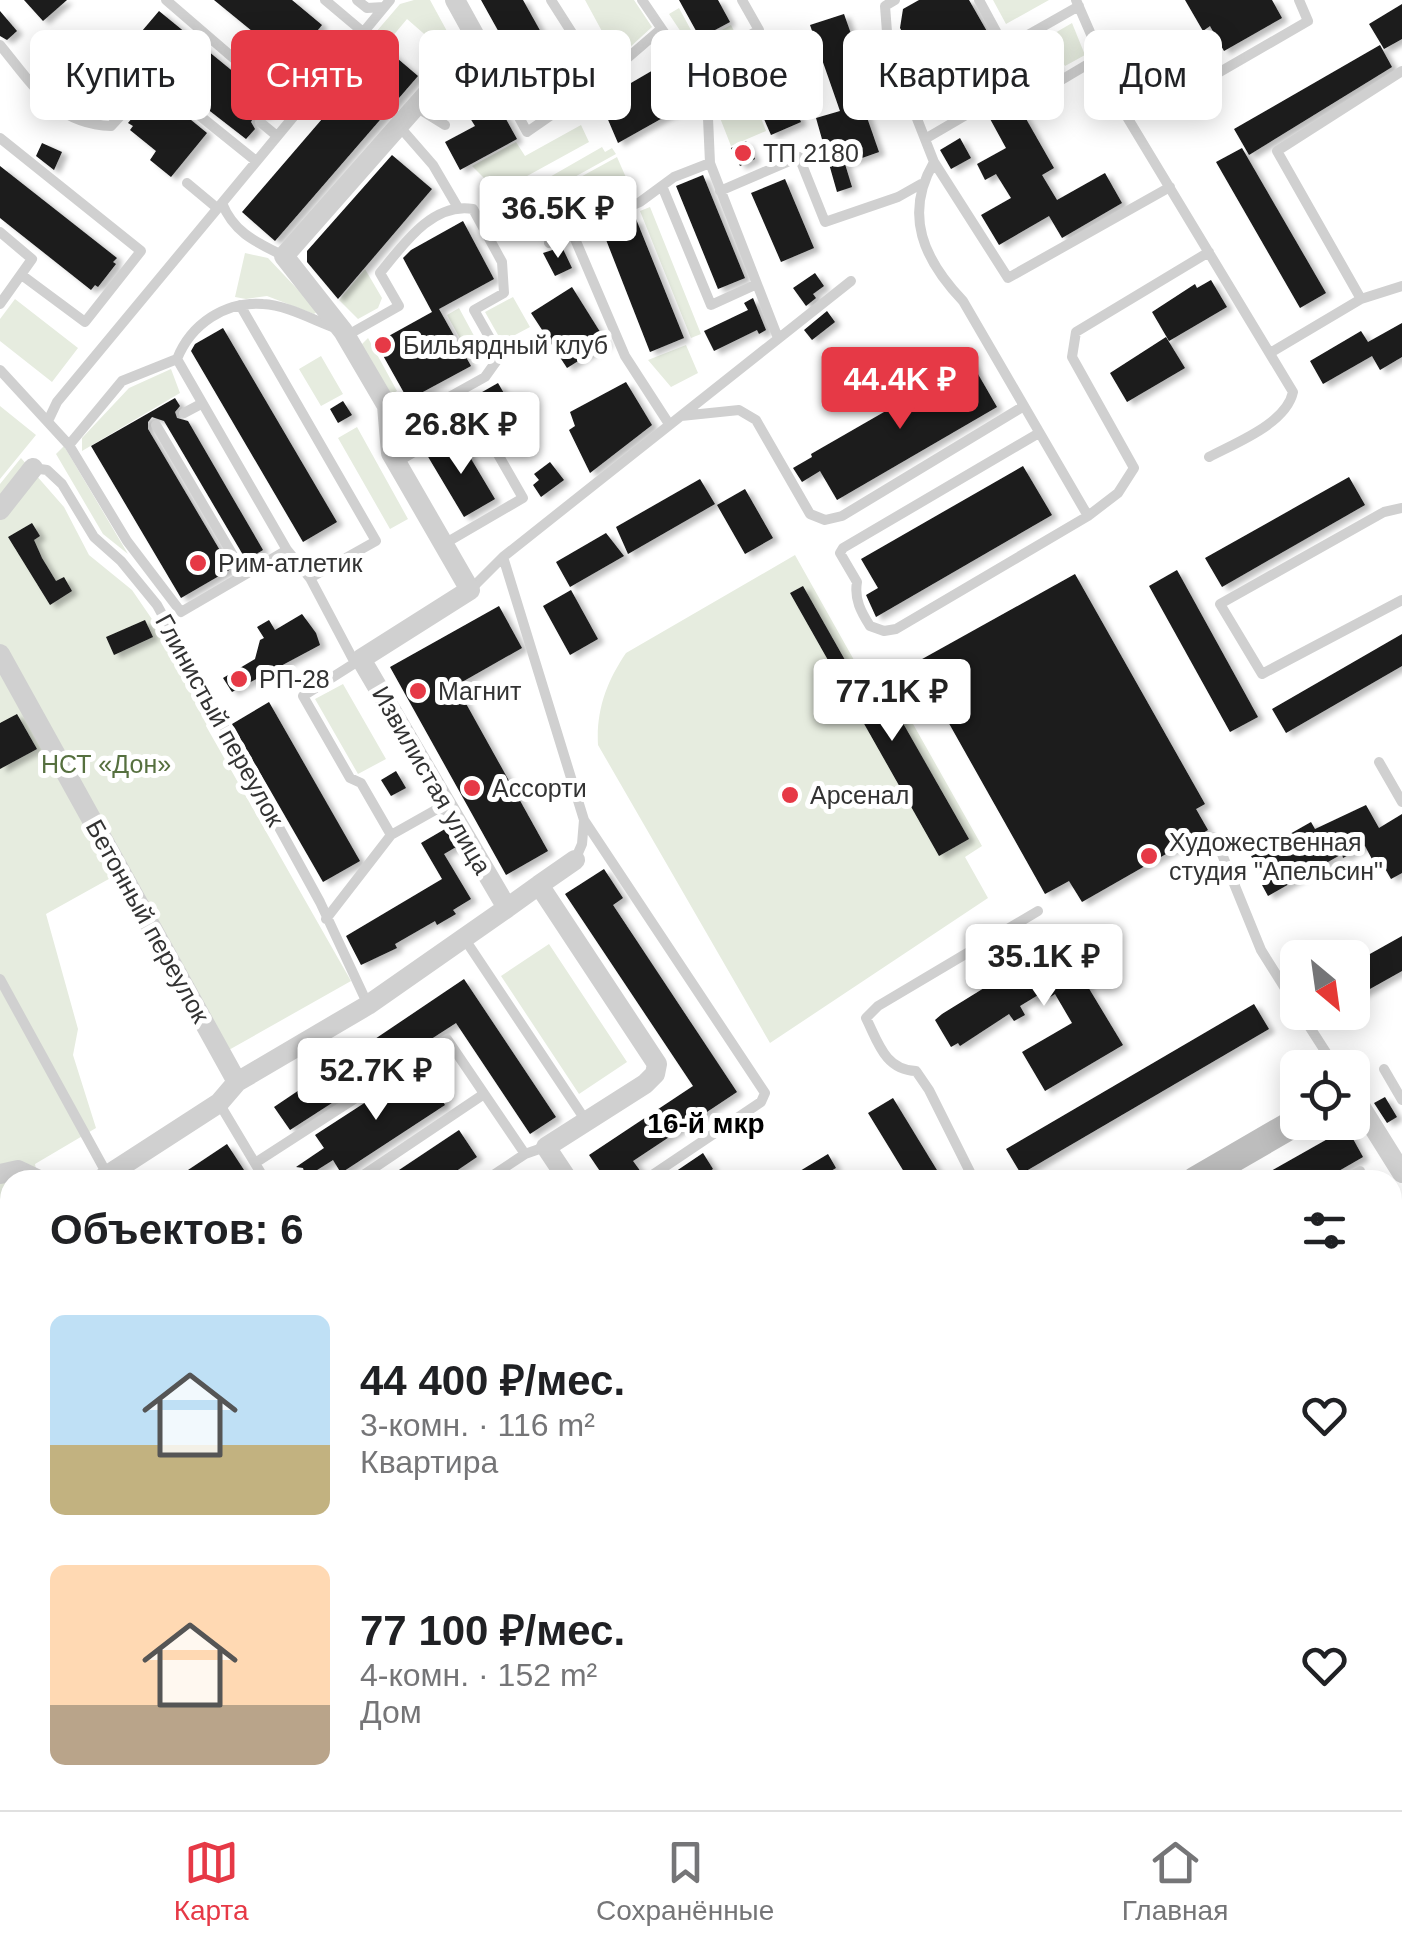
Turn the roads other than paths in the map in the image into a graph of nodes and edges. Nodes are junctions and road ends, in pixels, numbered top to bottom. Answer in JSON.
{"nodes":[{"id":1,"x":166,"y":0,"type":"edge"},
{"id":2,"x":324,"y":0,"type":"edge"},
{"id":3,"x":358,"y":0,"type":"edge"},
{"id":4,"x":455,"y":0,"type":"edge"},
{"id":5,"x":551,"y":0,"type":"edge"},
{"id":6,"x":642,"y":0,"type":"edge"},
{"id":7,"x":742,"y":0,"type":"edge"},
{"id":8,"x":895,"y":0,"type":"edge"},
{"id":9,"x":979,"y":0,"type":"edge"},
{"id":10,"x":1299,"y":0,"type":"edge"},
{"id":11,"x":1078,"y":3,"type":"edge"},
{"id":12,"x":387,"y":4,"type":"edge"},
{"id":13,"x":361,"y":30,"type":"edge"},
{"id":14,"x":365,"y":30,"type":"edge"},
{"id":15,"x":472,"y":30,"type":"edge"},
{"id":16,"x":570,"y":30,"type":"edge"},
{"id":17,"x":661,"y":30,"type":"edge"},
{"id":18,"x":759,"y":30,"type":"edge"},
{"id":19,"x":1089,"y":30,"type":"edge"},
{"id":20,"x":651,"y":38,"type":"edge"},
{"id":21,"x":0,"y":45,"type":"edge"},
{"id":22,"x":631,"y":55,"type":"edge"},
{"id":23,"x":231,"y":56,"type":"edge"},
{"id":24,"x":1222,"y":71,"type":"edge"},
{"id":25,"x":1402,"y":71,"type":"edge"},
{"id":26,"x":419,"y":102,"type":"edge"},
{"id":27,"x":415,"y":106,"type":"junction"},
{"id":28,"x":290,"y":120,"type":"edge"},
{"id":29,"x":520,"y":120,"type":"edge"},
{"id":30,"x":544,"y":120,"type":"edge"},
{"id":31,"x":708,"y":120,"type":"edge"},
{"id":32,"x":957,"y":120,"type":"edge"},
{"id":33,"x":1129,"y":120,"type":"edge"},
{"id":34,"x":260,"y":122,"type":"dead end"},
{"id":35,"x":444,"y":124,"type":"dead end"},
{"id":36,"x":398,"y":126,"type":"junction"},
{"id":37,"x":277,"y":136,"type":"junction"},
{"id":38,"x":0,"y":138,"type":"edge"},
{"id":39,"x":925,"y":138,"type":"junction"},
{"id":40,"x":256,"y":161,"type":"junction"},
{"id":41,"x":934,"y":162,"type":"junction"},
{"id":42,"x":710,"y":164,"type":"junction"},
{"id":43,"x":187,"y":183,"type":"dead end"},
{"id":44,"x":921,"y":184,"type":"junction"},
{"id":45,"x":662,"y":186,"type":"junction"},
{"id":46,"x":1170,"y":188,"type":"junction"},
{"id":47,"x":720,"y":191,"type":"junction"},
{"id":48,"x":220,"y":205,"type":"junction"},
{"id":49,"x":457,"y":206,"type":"junction"},
{"id":50,"x":579,"y":229,"type":"junction"},
{"id":51,"x":0,"y":232,"type":"edge"},
{"id":52,"x":548,"y":244,"type":"dead end"},
{"id":53,"x":164,"y":250,"type":"dead end"},
{"id":54,"x":1209,"y":252,"type":"junction"},
{"id":55,"x":284,"y":256,"type":"junction"},
{"id":56,"x":176,"y":259,"type":"junction"},
{"id":57,"x":22,"y":276,"type":"junction"},
{"id":58,"x":850,"y":281,"type":"dead end"},
{"id":59,"x":757,"y":284,"type":"junction"},
{"id":60,"x":1402,"y":286,"type":"edge"},
{"id":61,"x":1361,"y":299,"type":"junction"},
{"id":62,"x":0,"y":304,"type":"edge"},
{"id":63,"x":240,"y":306,"type":"junction"},
{"id":64,"x":345,"y":333,"type":"junction"},
{"id":65,"x":778,"y":338,"type":"junction"},
{"id":66,"x":1270,"y":353,"type":"junction"},
{"id":67,"x":177,"y":360,"type":"junction"},
{"id":68,"x":0,"y":370,"type":"edge"},
{"id":69,"x":201,"y":404,"type":"junction"},
{"id":70,"x":1024,"y":406,"type":"junction"},
{"id":71,"x":184,"y":413,"type":"dead end"},
{"id":72,"x":680,"y":416,"type":"junction"},
{"id":73,"x":48,"y":421,"type":"junction"},
{"id":74,"x":670,"y":424,"type":"junction"},
{"id":75,"x":156,"y":425,"type":"dead end"},
{"id":76,"x":388,"y":431,"type":"junction"},
{"id":77,"x":1040,"y":433,"type":"junction"},
{"id":78,"x":70,"y":445,"type":"junction"},
{"id":79,"x":1208,"y":458,"type":"dead end"},
{"id":80,"x":396,"y":462,"type":"junction"},
{"id":81,"x":33,"y":468,"type":"joint"},
{"id":82,"x":1402,"y":508,"type":"edge"},
{"id":83,"x":0,"y":510,"type":"edge"},
{"id":84,"x":1088,"y":516,"type":"junction"},
{"id":85,"x":443,"y":544,"type":"junction"},
{"id":86,"x":287,"y":550,"type":"junction"},
{"id":87,"x":503,"y":557,"type":"junction"},
{"id":88,"x":244,"y":574,"type":"junction"},
{"id":89,"x":310,"y":578,"type":"junction"},
{"id":90,"x":470,"y":590,"type":"junction"},
{"id":91,"x":1402,"y":600,"type":"edge"},
{"id":92,"x":0,"y":654,"type":"edge"},
{"id":93,"x":358,"y":661,"type":"junction"},
{"id":94,"x":1379,"y":762,"type":"dead end"},
{"id":95,"x":1402,"y":802,"type":"edge"},
{"id":96,"x":446,"y":804,"type":"junction"},
{"id":97,"x":584,"y":820,"type":"junction"},
{"id":98,"x":391,"y":835,"type":"junction"},
{"id":99,"x":1215,"y":837,"type":"dead end"},
{"id":100,"x":575,"y":860,"type":"joint"},
{"id":101,"x":539,"y":886,"type":"junction"},
{"id":102,"x":507,"y":908,"type":"junction"},
{"id":103,"x":1038,"y":910,"type":"dead end"},
{"id":104,"x":326,"y":918,"type":"junction"},
{"id":105,"x":464,"y":938,"type":"junction"},
{"id":106,"x":0,"y":979,"type":"edge"},
{"id":107,"x":1280,"y":980,"type":"edge"},
{"id":108,"x":368,"y":1005,"type":"junction"},
{"id":109,"x":1384,"y":1070,"type":"dead end"},
{"id":110,"x":237,"y":1082,"type":"junction"},
{"id":111,"x":484,"y":1094,"type":"junction"},
{"id":112,"x":1402,"y":1100,"type":"edge"},
{"id":113,"x":219,"y":1103,"type":"junction"},
{"id":114,"x":587,"y":1122,"type":"junction"},
{"id":115,"x":1370,"y":1122,"type":"edge"},
{"id":116,"x":1280,"y":1131,"type":"edge"},
{"id":117,"x":546,"y":1147,"type":"junction"},
{"id":118,"x":525,"y":1154,"type":"junction"},
{"id":119,"x":255,"y":1163,"type":"junction"},
{"id":120,"x":100,"y":1170,"type":"edge"},
{"id":121,"x":115,"y":1170,"type":"edge"},
{"id":122,"x":257,"y":1170,"type":"edge"},
{"id":123,"x":371,"y":1170,"type":"edge"},
{"id":124,"x":501,"y":1170,"type":"edge"},
{"id":125,"x":561,"y":1170,"type":"edge"},
{"id":126,"x":659,"y":1170,"type":"edge"},
{"id":127,"x":969,"y":1170,"type":"edge"},
{"id":128,"x":1213,"y":1170,"type":"edge"},
{"id":129,"x":1400,"y":1170,"type":"edge"}],
"edges":[{"from":1,"to":23,"type":"lane"},
{"from":2,"to":13,"type":"lane"},
{"from":3,"to":12,"type":"lane"},
{"from":4,"to":15,"type":"street"},
{"from":5,"to":16,"type":"lane"},
{"from":6,"to":17,"type":"lane"},
{"from":7,"to":18,"type":"lane"},
{"from":8,"to":39,"type":"lane"},
{"from":9,"to":11,"type":"lane"},
{"from":10,"to":24,"type":"lane"},
{"from":11,"to":19,"type":"lane"},
{"from":12,"to":14,"type":"lane"},
{"from":20,"to":22,"type":"lane"},
{"from":21,"to":40,"type":"lane"},
{"from":25,"to":61,"type":"lane"},
{"from":26,"to":27,"type":"street"},
{"from":27,"to":35,"type":"lane"},
{"from":27,"to":36,"type":"street"},
{"from":28,"to":37,"type":"lane"},
{"from":29,"to":30,"type":"lane"},
{"from":31,"to":42,"type":"lane"},
{"from":32,"to":39,"type":"lane"},
{"from":33,"to":46,"type":"lane"},
{"from":34,"to":37,"type":"lane"},
{"from":36,"to":49,"type":"lane"},
{"from":36,"to":55,"type":"street"},
{"from":37,"to":40,"type":"lane"},
{"from":38,"to":57,"type":"lane"},
{"from":39,"to":41,"type":"lane"},
{"from":40,"to":48,"type":"lane"},
{"from":41,"to":44,"type":"lane"},
{"from":41,"to":46,"type":"lane"},
{"from":42,"to":45,"type":"lane"},
{"from":42,"to":47,"type":"lane"},
{"from":43,"to":48,"type":"lane"},
{"from":44,"to":47,"type":"lane"},
{"from":44,"to":70,"type":"lane"},
{"from":45,"to":50,"type":"lane"},
{"from":45,"to":59,"type":"lane"},
{"from":46,"to":54,"type":"lane"},
{"from":47,"to":59,"type":"lane"},
{"from":48,"to":55,"type":"lane"},
{"from":48,"to":56,"type":"lane"},
{"from":49,"to":64,"type":"lane"},
{"from":49,"to":76,"type":"lane"},
{"from":50,"to":52,"type":"lane"},
{"from":50,"to":74,"type":"lane"},
{"from":51,"to":57,"type":"lane"},
{"from":53,"to":56,"type":"lane"},
{"from":54,"to":66,"type":"lane"},
{"from":54,"to":84,"type":"lane"},
{"from":55,"to":64,"type":"street"},
{"from":56,"to":73,"type":"lane"},
{"from":57,"to":62,"type":"lane"},
{"from":58,"to":65,"type":"lane","name":"Извилистая улица"},
{"from":59,"to":65,"type":"lane"},
{"from":60,"to":61,"type":"lane"},
{"from":61,"to":66,"type":"lane"},
{"from":63,"to":64,"type":"lane"},
{"from":63,"to":67,"type":"lane"},
{"from":63,"to":89,"type":"lane"},
{"from":64,"to":76,"type":"street"},
{"from":65,"to":72,"type":"lane","name":"Извилистая улица"},
{"from":66,"to":79,"type":"lane"},
{"from":67,"to":69,"type":"lane"},
{"from":67,"to":78,"type":"lane"},
{"from":68,"to":73,"type":"lane"},
{"from":69,"to":71,"type":"lane"},
{"from":69,"to":86,"type":"lane"},
{"from":70,"to":72,"type":"lane"},
{"from":70,"to":77,"type":"lane"},
{"from":72,"to":74,"type":"lane","name":"Извилистая улица"},
{"from":73,"to":78,"type":"lane"},
{"from":74,"to":87,"type":"lane","name":"Извилистая улица"},
{"from":75,"to":88,"type":"lane"},
{"from":76,"to":80,"type":"street"},
{"from":77,"to":84,"type":"lane"},
{"from":77,"to":84,"type":"lane"},
{"from":78,"to":88,"type":"lane"},
{"from":80,"to":85,"type":"street"},
{"from":80,"to":85,"type":"lane"},
{"from":81,"to":83,"type":"street"},
{"from":81,"to":104,"type":"lane","name":"Глинистый переулок"},
{"from":82,"to":91,"type":"lane"},
{"from":85,"to":90,"type":"street"},
{"from":86,"to":88,"type":"lane"},
{"from":86,"to":89,"type":"lane"},
{"from":87,"to":90,"type":"lane","name":"Извилистая улица"},
{"from":87,"to":97,"type":"lane"},
{"from":89,"to":93,"type":"lane"},
{"from":90,"to":93,"type":"street","name":"Извилистая улица"},
{"from":92,"to":110,"type":"street","name":"Бетонный переулок"},
{"from":93,"to":96,"type":"street","name":"Извилистая улица"},
{"from":93,"to":98,"type":"lane"},
{"from":94,"to":95,"type":"lane"},
{"from":96,"to":98,"type":"lane"},
{"from":96,"to":102,"type":"street","name":"Извилистая улица"},
{"from":97,"to":100,"type":"lane"},
{"from":97,"to":126,"type":"lane"},
{"from":98,"to":104,"type":"lane"},
{"from":99,"to":107,"type":"lane"},
{"from":100,"to":101,"type":"street"},
{"from":101,"to":102,"type":"street"},
{"from":101,"to":114,"type":"street"},
{"from":102,"to":105,"type":"street"},
{"from":103,"to":127,"type":"lane"},
{"from":104,"to":108,"type":"lane","name":"Глинистый переулок"},
{"from":105,"to":108,"type":"street"},
{"from":105,"to":114,"type":"lane"},
{"from":106,"to":120,"type":"lane"},
{"from":108,"to":110,"type":"street"},
{"from":109,"to":112,"type":"lane"},
{"from":110,"to":113,"type":"street"},
{"from":111,"to":118,"type":"lane"},
{"from":111,"to":119,"type":"lane"},
{"from":111,"to":123,"type":"lane"},
{"from":113,"to":119,"type":"lane"},
{"from":113,"to":121,"type":"street"},
{"from":114,"to":117,"type":"street"},
{"from":115,"to":129,"type":"street"},
{"from":116,"to":128,"type":"street"},
{"from":117,"to":118,"type":"lane"},
{"from":117,"to":125,"type":"street"},
{"from":118,"to":124,"type":"lane"},
{"from":119,"to":122,"type":"lane"}]}
